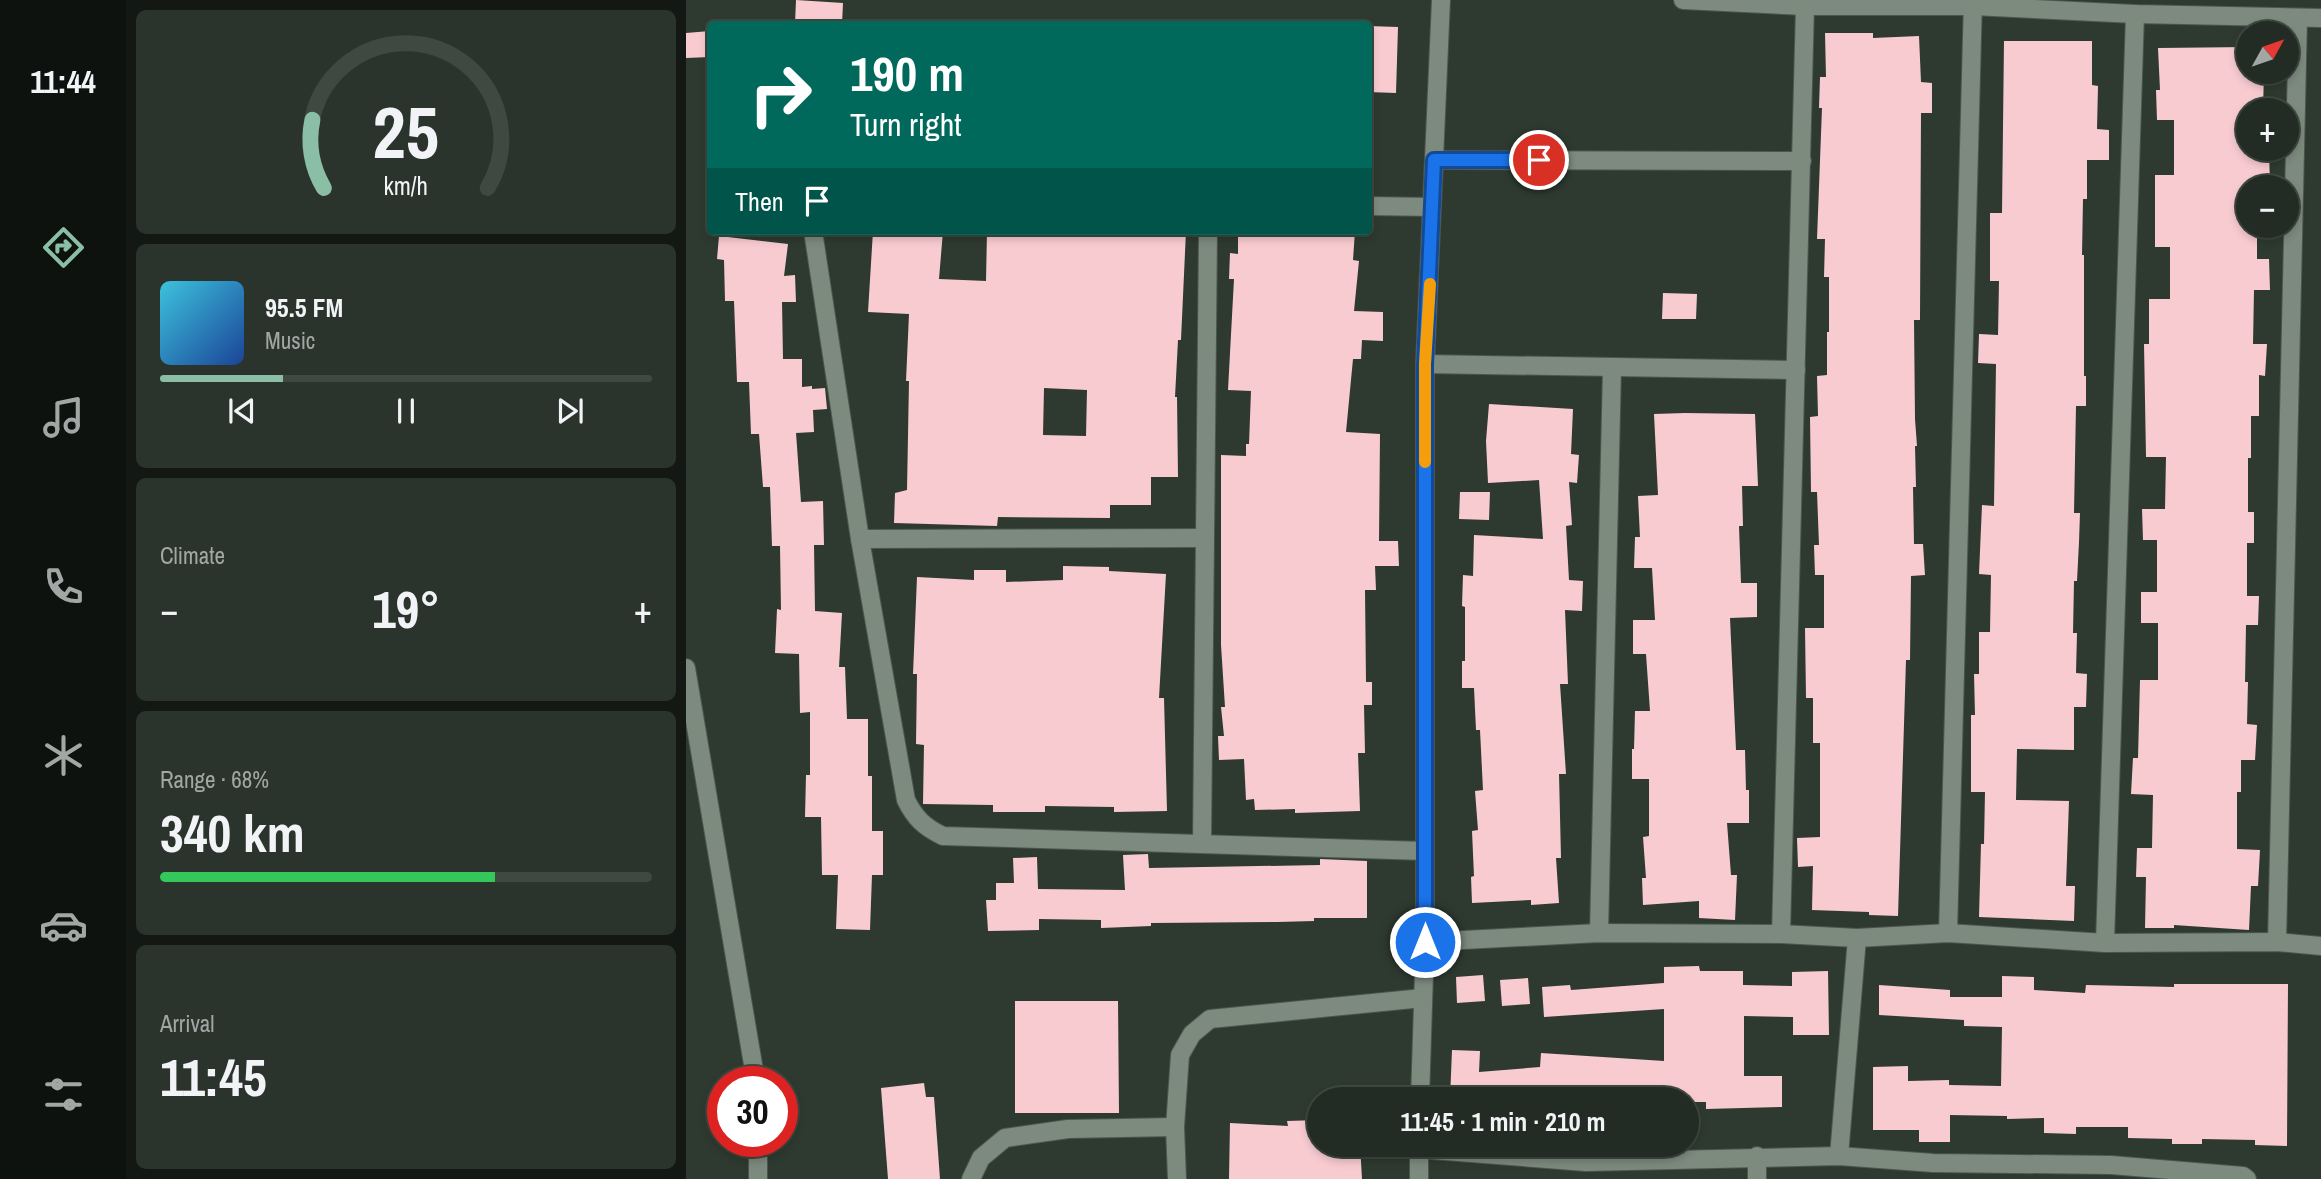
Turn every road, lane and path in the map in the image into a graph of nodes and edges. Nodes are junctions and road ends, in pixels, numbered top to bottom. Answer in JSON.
{"nodes":[{"id":1,"x":1441,"y":0,"type":"edge"},
{"id":2,"x":1683,"y":0,"type":"edge"},
{"id":3,"x":1973,"y":3,"type":"edge"},
{"id":4,"x":1805,"y":6,"type":"junction"},
{"id":5,"x":2135,"y":14,"type":"junction"},
{"id":6,"x":2298,"y":18,"type":"junction"},
{"id":7,"x":2321,"y":18,"type":"edge"},
{"id":8,"x":1434,"y":160,"type":"junction"},
{"id":9,"x":1802,"y":161,"type":"junction"},
{"id":10,"x":1372,"y":206,"type":"edge"},
{"id":11,"x":1432,"y":207,"type":"junction"},
{"id":12,"x":814,"y":235,"type":"edge"},
{"id":13,"x":1208,"y":235,"type":"edge"},
{"id":14,"x":1425,"y":364,"type":"junction"},
{"id":15,"x":1612,"y":368,"type":"junction"},
{"id":16,"x":1797,"y":370,"type":"junction"},
{"id":17,"x":1204,"y":538,"type":"junction"},
{"id":18,"x":860,"y":539,"type":"junction"},
{"id":19,"x":686,"y":668,"type":"edge"},
{"id":20,"x":1202,"y":843,"type":"junction"},
{"id":21,"x":1425,"y":851,"type":"junction"},
{"id":22,"x":1599,"y":933,"type":"junction"},
{"id":23,"x":1948,"y":933,"type":"junction"},
{"id":24,"x":1781,"y":934,"type":"junction"},
{"id":25,"x":1857,"y":938,"type":"junction"},
{"id":26,"x":1425,"y":942,"type":"junction"},
{"id":27,"x":2277,"y":942,"type":"junction"},
{"id":28,"x":2105,"y":943,"type":"junction"},
{"id":29,"x":2321,"y":946,"type":"edge"},
{"id":30,"x":1423,"y":998,"type":"junction"},
{"id":31,"x":753,"y":1066,"type":"edge"},
{"id":32,"x":1420,"y":1087,"type":"edge"},
{"id":33,"x":1175,"y":1127,"type":"junction"},
{"id":34,"x":1757,"y":1156,"type":"junction"},
{"id":35,"x":1839,"y":1156,"type":"junction"},
{"id":36,"x":758,"y":1157,"type":"edge"},
{"id":37,"x":1419,"y":1157,"type":"edge"},
{"id":38,"x":1492,"y":1157,"type":"edge"},
{"id":39,"x":1587,"y":1170,"type":"edge"},
{"id":40,"x":1933,"y":1171,"type":"edge"},
{"id":41,"x":2112,"y":1172,"type":"edge"},
{"id":42,"x":758,"y":1179,"type":"edge"},
{"id":43,"x":971,"y":1179,"type":"edge"},
{"id":44,"x":1177,"y":1179,"type":"edge"},
{"id":45,"x":1419,"y":1179,"type":"edge"},
{"id":46,"x":1757,"y":1179,"type":"edge"},
{"id":47,"x":2247,"y":1179,"type":"edge"}],
"edges":[{"from":1,"to":8,"type":"street"},
{"from":2,"to":4,"type":"street"},
{"from":3,"to":4,"type":"street"},
{"from":3,"to":5,"type":"street"},
{"from":3,"to":23,"type":"street"},
{"from":4,"to":9,"type":"street"},
{"from":5,"to":6,"type":"street"},
{"from":5,"to":28,"type":"street"},
{"from":6,"to":7,"type":"street"},
{"from":6,"to":27,"type":"street"},
{"from":8,"to":9,"type":"street"},
{"from":8,"to":11,"type":"street"},
{"from":9,"to":16,"type":"street"},
{"from":10,"to":11,"type":"street"},
{"from":11,"to":14,"type":"street"},
{"from":12,"to":18,"type":"street"},
{"from":13,"to":17,"type":"street"},
{"from":14,"to":15,"type":"street"},
{"from":14,"to":21,"type":"street"},
{"from":15,"to":16,"type":"street"},
{"from":15,"to":22,"type":"street"},
{"from":16,"to":24,"type":"street"},
{"from":17,"to":18,"type":"street"},
{"from":17,"to":20,"type":"street"},
{"from":18,"to":20,"type":"street"},
{"from":19,"to":31,"type":"street"},
{"from":20,"to":21,"type":"street"},
{"from":21,"to":26,"type":"street"},
{"from":22,"to":24,"type":"street"},
{"from":22,"to":26,"type":"street"},
{"from":23,"to":25,"type":"street"},
{"from":23,"to":28,"type":"street"},
{"from":24,"to":25,"type":"street"},
{"from":25,"to":35,"type":"street"},
{"from":26,"to":30,"type":"street"},
{"from":27,"to":28,"type":"street"},
{"from":27,"to":29,"type":"street"},
{"from":30,"to":32,"type":"street"},
{"from":30,"to":33,"type":"street"},
{"from":33,"to":43,"type":"street"},
{"from":33,"to":44,"type":"street"},
{"from":34,"to":35,"type":"street"},
{"from":34,"to":39,"type":"street"},
{"from":34,"to":46,"type":"street"},
{"from":35,"to":40,"type":"street"},
{"from":36,"to":42,"type":"street"},
{"from":37,"to":45,"type":"street"},
{"from":38,"to":39,"type":"street"},
{"from":40,"to":41,"type":"street"},
{"from":41,"to":47,"type":"street"}]}
